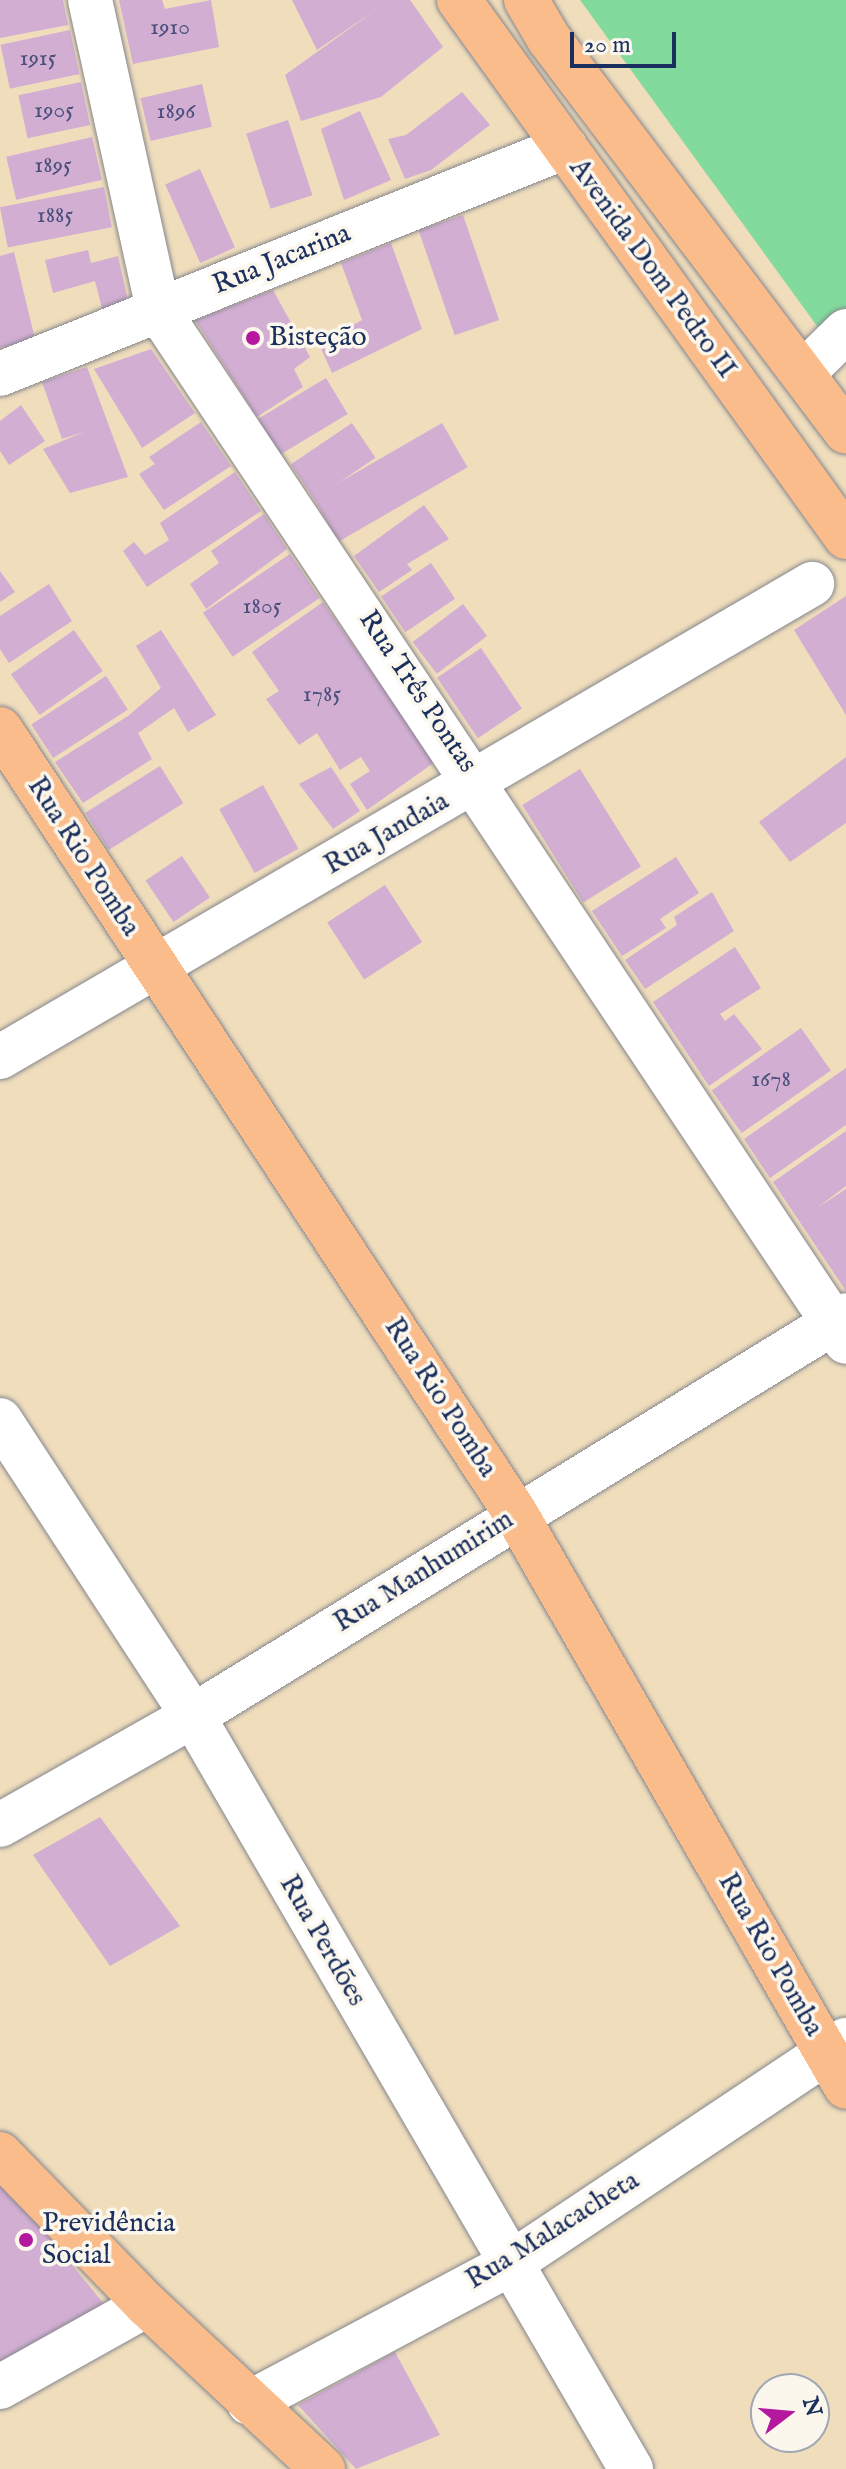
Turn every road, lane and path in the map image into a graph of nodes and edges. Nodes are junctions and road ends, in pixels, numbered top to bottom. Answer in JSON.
{"nodes":[{"id":1,"x":90,"y":0,"type":"edge"},
{"id":2,"x":459,"y":0,"type":"edge"},
{"id":3,"x":526,"y":0,"type":"edge"},
{"id":4,"x":565,"y":147,"type":"junction"},
{"id":5,"x":158,"y":310,"type":"junction"},
{"id":6,"x":846,"y":331,"type":"edge"},
{"id":7,"x":803,"y":373,"type":"junction"},
{"id":8,"x":0,"y":374,"type":"edge"},
{"id":9,"x":846,"y":431,"type":"edge"},
{"id":10,"x":846,"y":537,"type":"edge"},
{"id":11,"x":812,"y":584,"type":"dead end"},
{"id":12,"x":0,"y":729,"type":"edge"},
{"id":13,"x":477,"y":782,"type":"junction"},
{"id":14,"x":156,"y":968,"type":"junction"},
{"id":15,"x":0,"y":1057,"type":"edge"},
{"id":16,"x":842,"y":1326,"type":"edge"},
{"id":17,"x":0,"y":1420,"type":"edge"},
{"id":18,"x":516,"y":1514,"type":"junction"},
{"id":19,"x":193,"y":1716,"type":"junction"},
{"id":20,"x":0,"y":1825,"type":"edge"},
{"id":21,"x":839,"y":2060,"type":"edge"},
{"id":22,"x":0,"y":2154,"type":"edge"},
{"id":23,"x":508,"y":2265,"type":"junction"},
{"id":24,"x":147,"y":2305,"type":"junction"},
{"id":25,"x":0,"y":2387,"type":"edge"},
{"id":26,"x":249,"y":2403,"type":"junction"},
{"id":27,"x":323,"y":2469,"type":"edge"},
{"id":28,"x":631,"y":2469,"type":"edge"}],
"edges":[{"from":1,"to":5,"type":"street","name":"Rua Três Pontas"},
{"from":2,"to":4,"type":"main road","name":"Avenida Dom Pedro II"},
{"from":3,"to":7,"type":"main road","name":"Avenida Dom Pedro II"},
{"from":4,"to":5,"type":"street","name":"Rua Jacarina"},
{"from":4,"to":10,"type":"main road","name":"Avenida Dom Pedro II"},
{"from":5,"to":8,"type":"street","name":"Rua Jacarina"},
{"from":5,"to":13,"type":"street","name":"Rua Três Pontas"},
{"from":6,"to":7,"type":"street"},
{"from":7,"to":9,"type":"main road","name":"Avenida Dom Pedro II"},
{"from":11,"to":13,"type":"street","name":"Rua Jandaia"},
{"from":12,"to":14,"type":"main road","name":"Rua Rio Pomba"},
{"from":13,"to":14,"type":"street","name":"Rua Jandaia"},
{"from":13,"to":16,"type":"street","name":"Rua Três Pontas"},
{"from":14,"to":15,"type":"street","name":"Rua Jandaia"},
{"from":14,"to":18,"type":"main road","name":"Rua Rio Pomba"},
{"from":16,"to":18,"type":"street","name":"Rua Manhumirim"},
{"from":17,"to":19,"type":"street","name":"Rua Perdões"},
{"from":18,"to":19,"type":"street","name":"Rua Manhumirim"},
{"from":18,"to":21,"type":"main road","name":"Rua Rio Pomba"},
{"from":19,"to":20,"type":"street","name":"Rua Manhumirim"},
{"from":19,"to":23,"type":"street","name":"Rua Perdões"},
{"from":21,"to":23,"type":"street","name":"Rua Malacacheta"},
{"from":22,"to":24,"type":"main road"},
{"from":23,"to":26,"type":"street","name":"Rua Malacacheta"},
{"from":23,"to":28,"type":"street","name":"Rua Perdões"},
{"from":24,"to":25,"type":"street"},
{"from":24,"to":26,"type":"main road"},
{"from":26,"to":27,"type":"main road"}]}
